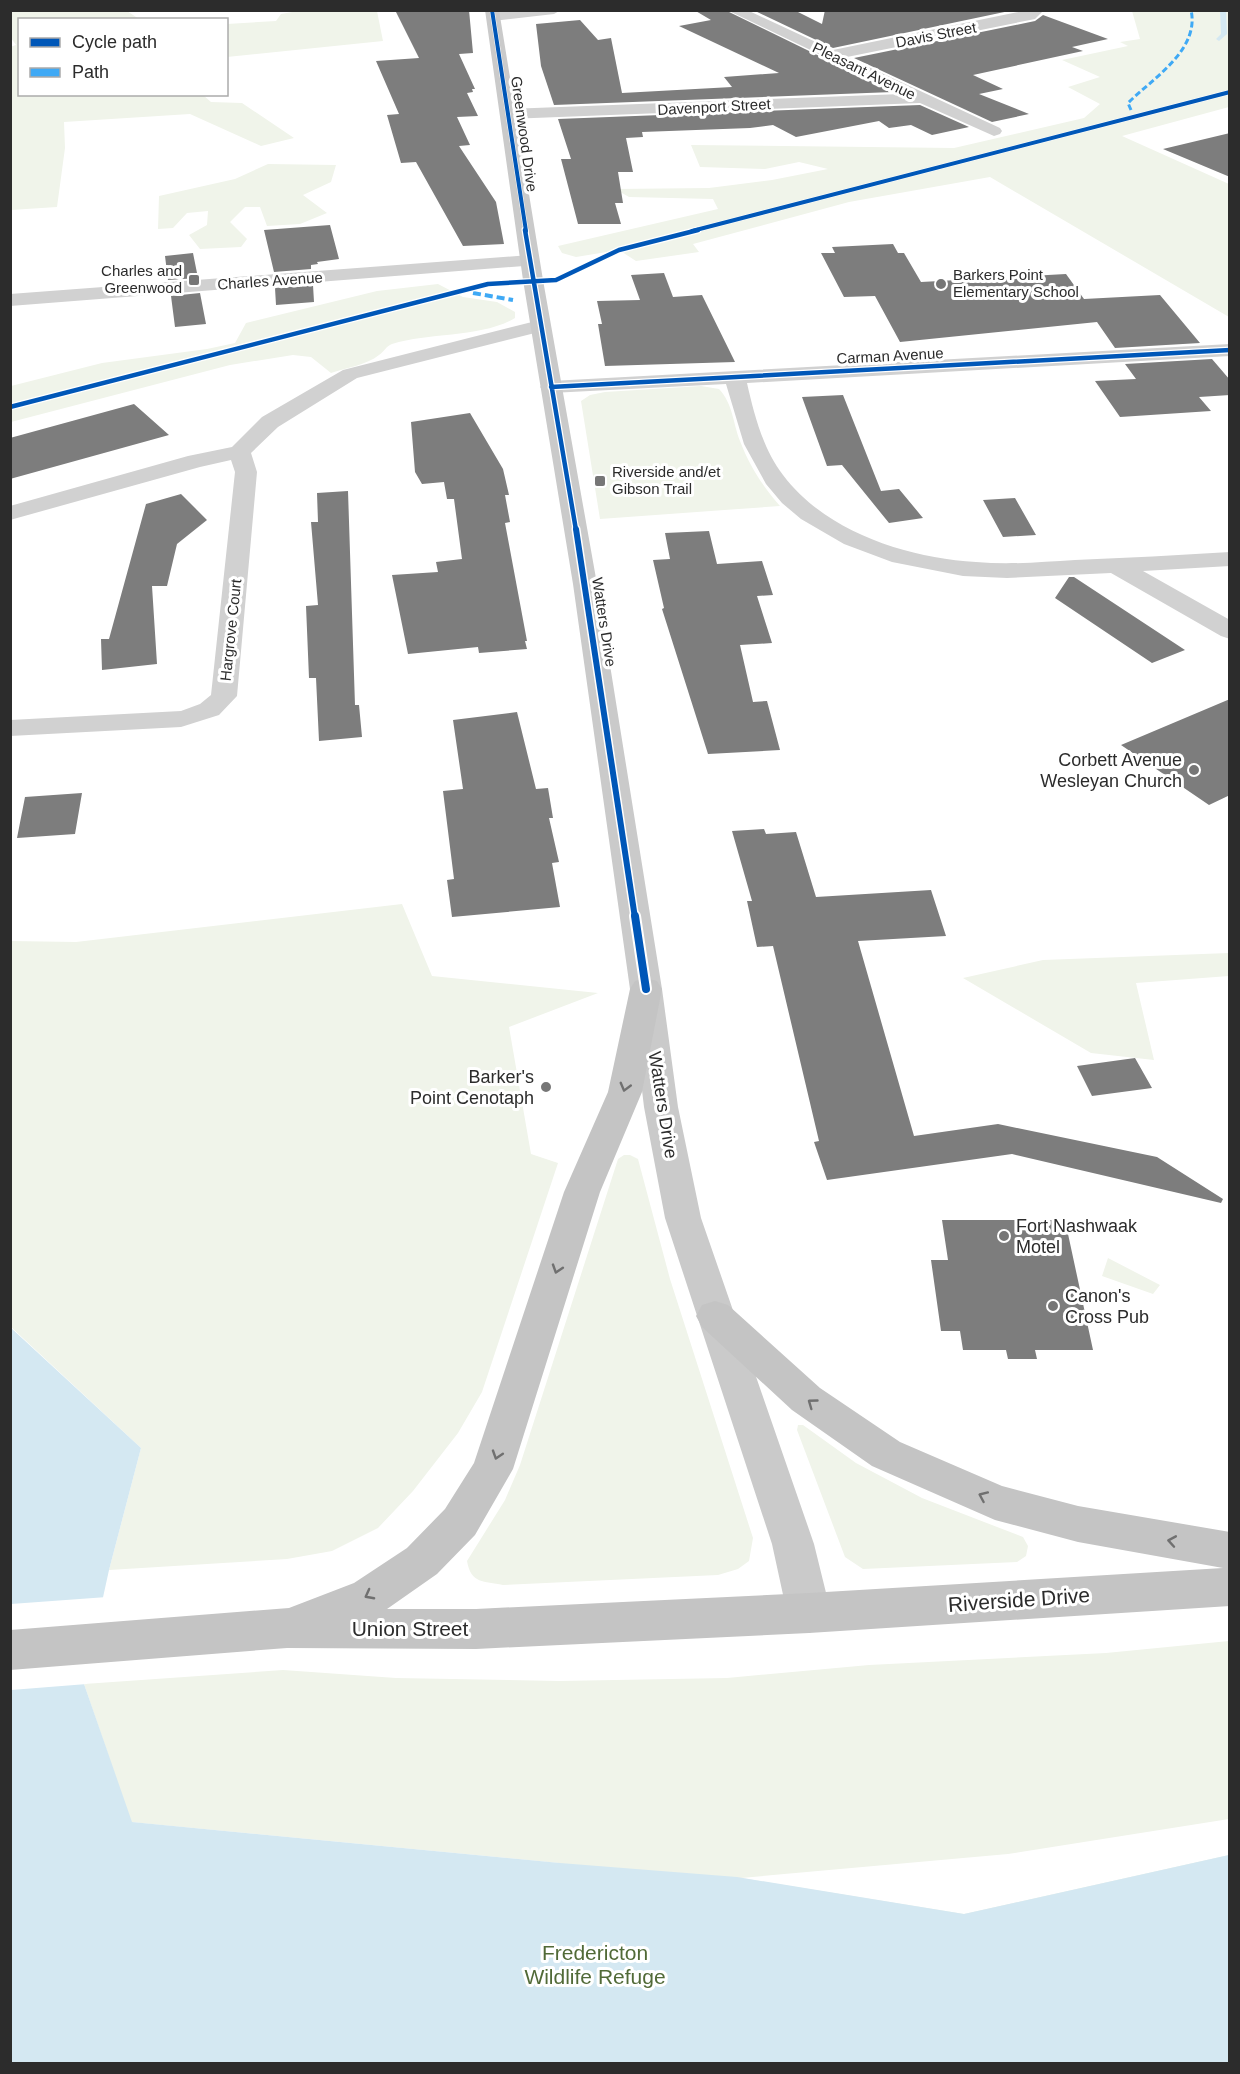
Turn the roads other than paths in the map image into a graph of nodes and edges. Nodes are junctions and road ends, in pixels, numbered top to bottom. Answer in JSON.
{"nodes":[{"id":1,"x":554,"y":10,"type":"edge"},
{"id":2,"x":734,"y":10,"type":"edge"},
{"id":3,"x":1037,"y":10,"type":"edge"},
{"id":4,"x":493,"y":14,"type":"edge"},
{"id":5,"x":832,"y":55,"type":"junction"},
{"id":6,"x":920,"y":98,"type":"junction"},
{"id":7,"x":508,"y":114,"type":"junction"},
{"id":8,"x":994,"y":131,"type":"dead end"},
{"id":9,"x":530,"y":261,"type":"junction"},
{"id":10,"x":10,"y":300,"type":"edge"},
{"id":11,"x":540,"y":326,"type":"junction"},
{"id":12,"x":1230,"y":350,"type":"edge"},
{"id":13,"x":735,"y":378,"type":"junction"},
{"id":14,"x":551,"y":387,"type":"junction"},
{"id":15,"x":239,"y":452,"type":"junction"},
{"id":16,"x":10,"y":513,"type":"edge"},
{"id":17,"x":1230,"y":559,"type":"edge"},
{"id":18,"x":1116,"y":566,"type":"junction"},
{"id":19,"x":1230,"y":631,"type":"edge"},
{"id":20,"x":10,"y":728,"type":"edge"},
{"id":21,"x":646,"y":989,"type":"junction"},
{"id":22,"x":715,"y":1316,"type":"junction"},
{"id":23,"x":1230,"y":1551,"type":"edge"},
{"id":24,"x":1230,"y":1587,"type":"edge"},
{"id":25,"x":809,"y":1614,"type":"junction"},
{"id":26,"x":287,"y":1628,"type":"junction"},
{"id":27,"x":10,"y":1650,"type":"edge"}],
"edges":[{"from":1,"to":4,"type":"street"},
{"from":2,"to":5,"type":"street","name":"Pleasant Avenue"},
{"from":3,"to":5,"type":"street","name":"Davis Street"},
{"from":4,"to":7,"type":"main road","name":"Greenwood Drive"},
{"from":5,"to":6,"type":"street","name":"Pleasant Avenue"},
{"from":6,"to":7,"type":"street","name":"Davenport Street"},
{"from":6,"to":8,"type":"street","name":"Pleasant Avenue"},
{"from":7,"to":9,"type":"main road","name":"Greenwood Drive"},
{"from":9,"to":10,"type":"street","name":"Charles Avenue"},
{"from":9,"to":11,"type":"main road","name":"Watters Drive"},
{"from":11,"to":14,"type":"main road","name":"Watters Drive"},
{"from":11,"to":15,"type":"street"},
{"from":12,"to":13,"type":"street","name":"Carman Avenue"},
{"from":13,"to":14,"type":"street","name":"Carman Avenue"},
{"from":13,"to":18,"type":"street"},
{"from":14,"to":21,"type":"main road","name":"Watters Drive"},
{"from":15,"to":16,"type":"street"},
{"from":15,"to":20,"type":"street","name":"Hargrove Court"},
{"from":17,"to":18,"type":"street"},
{"from":18,"to":19,"type":"street"},
{"from":21,"to":22,"type":"main road","name":"Watters Drive"},
{"from":21,"to":26,"type":"main road","one_way":true},
{"from":23,"to":22,"type":"main road","one_way":true},
{"from":22,"to":25,"type":"main road","name":"Watters Drive"},
{"from":24,"to":25,"type":"main road","name":"Riverside Drive"},
{"from":25,"to":26,"type":"main road","name":"Union Street"},
{"from":26,"to":27,"type":"main road","name":"Union Street"}]}
